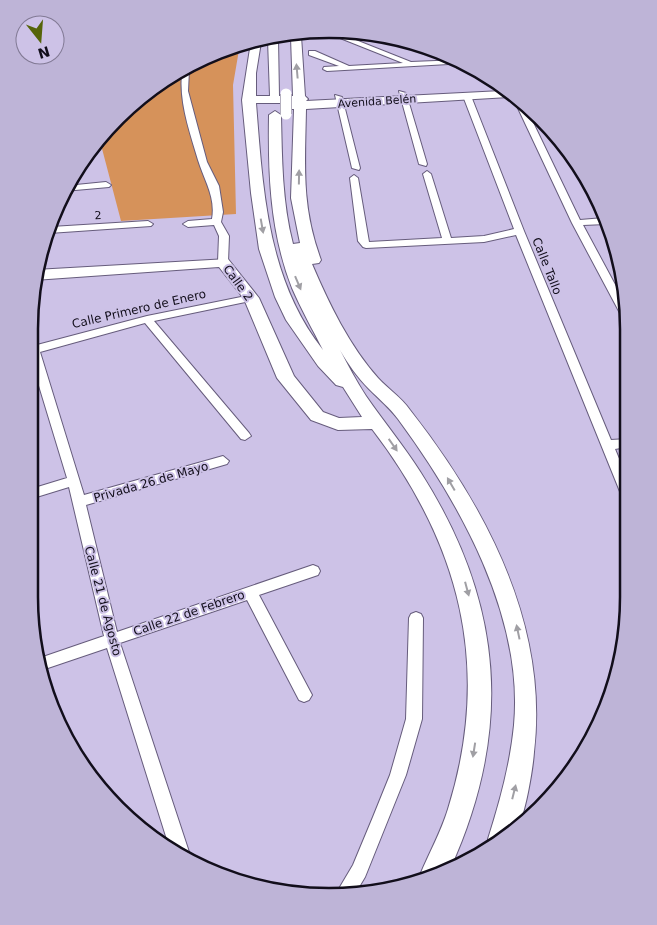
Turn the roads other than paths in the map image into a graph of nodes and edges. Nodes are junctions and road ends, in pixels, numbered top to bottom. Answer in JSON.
{"nodes":[{"id":1,"x":344,"y":38,"type":"edge"},
{"id":2,"x":296,"y":39,"type":"edge"},
{"id":3,"x":285,"y":41,"type":"edge"},
{"id":4,"x":274,"y":43,"type":"edge"},
{"id":5,"x":255,"y":46,"type":"edge"},
{"id":6,"x":312,"y":53,"type":"dead end"},
{"id":7,"x":446,"y":63,"type":"edge"},
{"id":8,"x":413,"y":64,"type":"junction"},
{"id":9,"x":353,"y":68,"type":"junction"},
{"id":10,"x":327,"y":69,"type":"dead end"},
{"id":11,"x":186,"y":75,"type":"edge"},
{"id":12,"x":490,"y":87,"type":"edge"},
{"id":13,"x":280,"y":94,"type":"junction"},
{"id":14,"x":501,"y":94,"type":"edge"},
{"id":15,"x":403,"y":96,"type":"junction"},
{"id":16,"x":467,"y":96,"type":"junction"},
{"id":17,"x":339,"y":100,"type":"junction"},
{"id":18,"x":300,"y":102,"type":"junction"},
{"id":19,"x":249,"y":104,"type":"junction"},
{"id":20,"x":280,"y":114,"type":"junction"},
{"id":21,"x":525,"y":115,"type":"edge"},
{"id":22,"x":423,"y":164,"type":"dead end"},
{"id":23,"x":427,"y":174,"type":"dead end"},
{"id":24,"x":106,"y":184,"type":"dead end"},
{"id":25,"x":74,"y":188,"type":"edge"},
{"id":26,"x":599,"y":221,"type":"edge"},
{"id":27,"x":216,"y":222,"type":"junction"},
{"id":28,"x":577,"y":223,"type":"junction"},
{"id":29,"x":148,"y":224,"type":"dead end"},
{"id":30,"x":188,"y":224,"type":"dead end"},
{"id":31,"x":55,"y":230,"type":"edge"},
{"id":32,"x":519,"y":231,"type":"junction"},
{"id":33,"x":447,"y":240,"type":"junction"},
{"id":34,"x":223,"y":262,"type":"junction"},
{"id":35,"x":43,"y":274,"type":"edge"},
{"id":36,"x":251,"y":298,"type":"junction"},
{"id":37,"x":618,"y":300,"type":"edge"},
{"id":38,"x":147,"y":319,"type":"junction"},
{"id":39,"x":38,"y":348,"type":"edge"},
{"id":40,"x":38,"y":365,"type":"edge"},
{"id":41,"x":354,"y":392,"type":"junction"},
{"id":42,"x":401,"y":410,"type":"junction"},
{"id":43,"x":375,"y":423,"type":"junction"},
{"id":44,"x":245,"y":436,"type":"dead end"},
{"id":45,"x":620,"y":444,"type":"edge"},
{"id":46,"x":607,"y":445,"type":"junction"},
{"id":47,"x":223,"y":461,"type":"dead end"},
{"id":48,"x":620,"y":477,"type":"edge"},
{"id":49,"x":74,"y":481,"type":"junction"},
{"id":50,"x":38,"y":492,"type":"edge"},
{"id":51,"x":78,"y":502,"type":"junction"},
{"id":52,"x":313,"y":572,"type":"dead end"},
{"id":53,"x":250,"y":592,"type":"junction"},
{"id":54,"x":416,"y":618,"type":"dead end"},
{"id":55,"x":112,"y":640,"type":"junction"},
{"id":56,"x":45,"y":663,"type":"edge"},
{"id":57,"x":304,"y":695,"type":"dead end"},
{"id":58,"x":504,"y":828,"type":"edge"},
{"id":59,"x":178,"y":846,"type":"edge"},
{"id":60,"x":437,"y":866,"type":"edge"},
{"id":61,"x":349,"y":887,"type":"edge"}],
"edges":[{"from":1,"to":8,"type":"street"},
{"from":18,"to":2,"type":"street","one_way":true},
{"from":3,"to":13,"type":"street"},
{"from":4,"to":13,"type":"street"},
{"from":5,"to":19,"type":"street"},
{"from":6,"to":9,"type":"street"},
{"from":7,"to":8,"type":"street"},
{"from":8,"to":9,"type":"street"},
{"from":9,"to":10,"type":"street"},
{"from":11,"to":27,"type":"street"},
{"from":12,"to":15,"type":"street","name":"Avenida Belén"},
{"from":13,"to":20,"type":"street"},
{"from":14,"to":16,"type":"street","name":"Avenida Belén"},
{"from":15,"to":16,"type":"street","name":"Avenida Belén"},
{"from":15,"to":17,"type":"street","name":"Avenida Belén"},
{"from":15,"to":22,"type":"street"},
{"from":16,"to":32,"type":"street","name":"Calle Tallo"},
{"from":17,"to":18,"type":"street","name":"Avenida Belén"},
{"from":17,"to":33,"type":"street"},
{"from":18,"to":19,"type":"street","name":"Avenida Belén"},
{"from":42,"to":18,"type":"street","one_way":true},
{"from":19,"to":41,"type":"street","one_way":true},
{"from":20,"to":41,"type":"main road","one_way":true},
{"from":20,"to":42,"type":"street"},
{"from":21,"to":28,"type":"street"},
{"from":23,"to":33,"type":"street"},
{"from":24,"to":25,"type":"street"},
{"from":26,"to":28,"type":"street"},
{"from":27,"to":30,"type":"street"},
{"from":27,"to":34,"type":"street"},
{"from":28,"to":37,"type":"street"},
{"from":29,"to":31,"type":"street","name":"2"},
{"from":32,"to":33,"type":"street"},
{"from":32,"to":46,"type":"street","name":"Calle Tallo"},
{"from":34,"to":35,"type":"street","name":"Calle 2"},
{"from":34,"to":36,"type":"street","name":"Calle 2"},
{"from":36,"to":38,"type":"street","name":"Calle Primero de Enero"},
{"from":36,"to":43,"type":"street","name":"Calle 2"},
{"from":38,"to":39,"type":"street","name":"Calle Primero de Enero"},
{"from":38,"to":44,"type":"street"},
{"from":40,"to":49,"type":"street","name":"Calle 21 de Agosto"},
{"from":41,"to":43,"type":"main road"},
{"from":58,"to":42,"type":"main road","one_way":true},
{"from":43,"to":60,"type":"main road","one_way":true},
{"from":45,"to":46,"type":"street"},
{"from":46,"to":48,"type":"street","name":"Calle Tallo"},
{"from":47,"to":51,"type":"street","name":"Privada 26 de Mayo"},
{"from":49,"to":50,"type":"street"},
{"from":49,"to":51,"type":"street","name":"Calle 21 de Agosto"},
{"from":51,"to":55,"type":"street","name":"Calle 21 de Agosto"},
{"from":52,"to":53,"type":"street","name":"Calle 22 de Febrero"},
{"from":53,"to":55,"type":"street","name":"Calle 22 de Febrero"},
{"from":53,"to":57,"type":"street"},
{"from":54,"to":61,"type":"street"},
{"from":55,"to":56,"type":"street","name":"Calle 22 de Febrero"},
{"from":55,"to":59,"type":"street","name":"Calle 21 de Agosto"}]}
